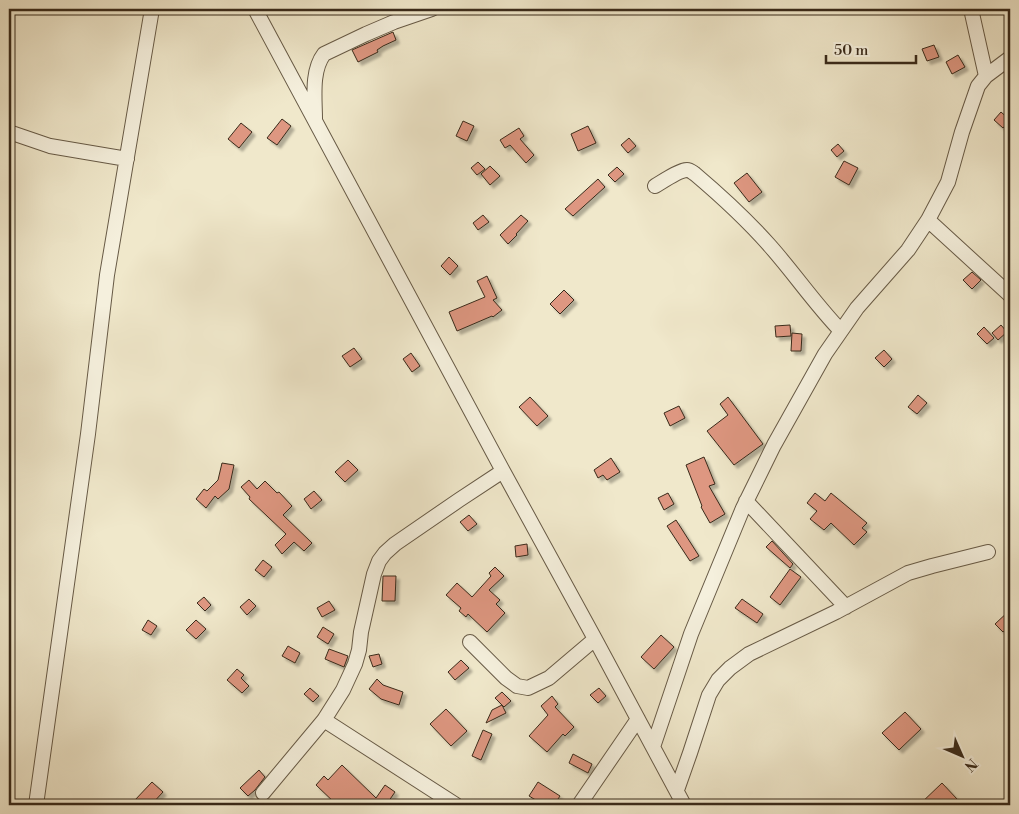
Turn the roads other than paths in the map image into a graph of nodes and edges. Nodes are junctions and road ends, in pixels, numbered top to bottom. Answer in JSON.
{"nodes":[{"id":1,"x":152,"y":9,"type":"edge"},
{"id":2,"x":256,"y":9,"type":"edge"},
{"id":3,"x":432,"y":9,"type":"edge"},
{"id":4,"x":971,"y":9,"type":"edge"},
{"id":5,"x":1010,"y":58,"type":"edge"},
{"id":6,"x":986,"y":76,"type":"junction"},
{"id":7,"x":314,"y":120,"type":"junction"},
{"id":8,"x":9,"y":132,"type":"edge"},
{"id":9,"x":127,"y":159,"type":"junction"},
{"id":10,"x":655,"y":186,"type":"dead end"},
{"id":11,"x":928,"y":220,"type":"junction"},
{"id":12,"x":1010,"y":295,"type":"edge"},
{"id":13,"x":841,"y":331,"type":"junction"},
{"id":14,"x":503,"y":471,"type":"junction"},
{"id":15,"x":746,"y":501,"type":"junction"},
{"id":16,"x":988,"y":552,"type":"dead end"},
{"id":17,"x":846,"y":607,"type":"junction"},
{"id":18,"x":595,"y":639,"type":"junction"},
{"id":19,"x":470,"y":642,"type":"dead end"},
{"id":20,"x":638,"y":719,"type":"junction"},
{"id":21,"x":324,"y":720,"type":"junction"},
{"id":22,"x":653,"y":747,"type":"junction"},
{"id":23,"x":677,"y":790,"type":"junction"},
{"id":24,"x":264,"y":793,"type":"dead end"},
{"id":25,"x":36,"y":805,"type":"edge"},
{"id":26,"x":456,"y":805,"type":"edge"},
{"id":27,"x":579,"y":805,"type":"edge"},
{"id":28,"x":684,"y":805,"type":"edge"}],
"edges":[{"from":1,"to":9,"type":"street"},
{"from":2,"to":7,"type":"street"},
{"from":3,"to":7,"type":"street"},
{"from":4,"to":6,"type":"street"},
{"from":5,"to":6,"type":"street"},
{"from":6,"to":11,"type":"street"},
{"from":7,"to":14,"type":"street"},
{"from":8,"to":9,"type":"street"},
{"from":9,"to":25,"type":"street"},
{"from":10,"to":13,"type":"street"},
{"from":11,"to":12,"type":"street"},
{"from":11,"to":13,"type":"street"},
{"from":13,"to":15,"type":"street"},
{"from":14,"to":18,"type":"street"},
{"from":14,"to":21,"type":"street"},
{"from":15,"to":17,"type":"street"},
{"from":15,"to":22,"type":"street"},
{"from":16,"to":17,"type":"street"},
{"from":17,"to":23,"type":"street"},
{"from":18,"to":19,"type":"street"},
{"from":18,"to":20,"type":"street"},
{"from":20,"to":22,"type":"street"},
{"from":20,"to":27,"type":"street"},
{"from":21,"to":24,"type":"street"},
{"from":21,"to":26,"type":"street"},
{"from":22,"to":23,"type":"street"},
{"from":23,"to":28,"type":"street"}]}
